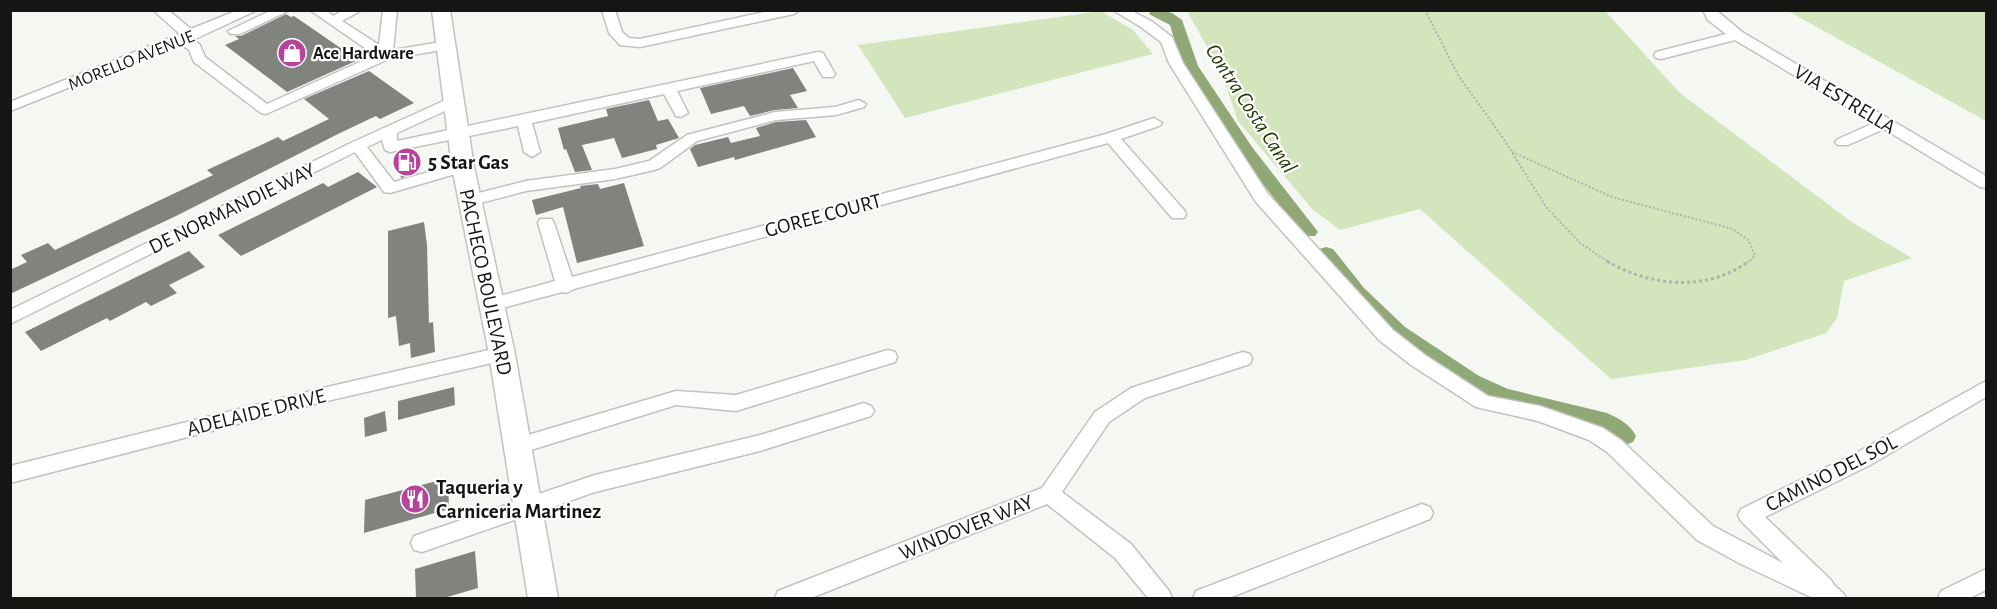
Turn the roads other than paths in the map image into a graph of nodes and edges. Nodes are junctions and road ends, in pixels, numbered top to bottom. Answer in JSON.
{"nodes":[{"id":1,"x":159,"y":10,"type":"edge"},
{"id":2,"x":251,"y":10,"type":"edge"},
{"id":3,"x":284,"y":10,"type":"edge"},
{"id":4,"x":316,"y":10,"type":"edge"},
{"id":5,"x":356,"y":10,"type":"edge"},
{"id":6,"x":390,"y":10,"type":"edge"},
{"id":7,"x":441,"y":10,"type":"edge"},
{"id":8,"x":608,"y":10,"type":"edge"},
{"id":9,"x":794,"y":10,"type":"edge"},
{"id":10,"x":1119,"y":10,"type":"edge"},
{"id":11,"x":1708,"y":10,"type":"edge"},
{"id":12,"x":332,"y":21,"type":"junction"},
{"id":13,"x":1737,"y":35,"type":"junction"},
{"id":14,"x":190,"y":41,"type":"junction"},
{"id":15,"x":447,"y":45,"type":"junction"},
{"id":16,"x":385,"y":55,"type":"junction"},
{"id":17,"x":1661,"y":55,"type":"dead end"},
{"id":18,"x":828,"y":74,"type":"dead end"},
{"id":19,"x":669,"y":89,"type":"junction"},
{"id":20,"x":455,"y":101,"type":"junction"},
{"id":21,"x":859,"y":104,"type":"dead end"},
{"id":22,"x":10,"y":107,"type":"edge"},
{"id":23,"x":681,"y":113,"type":"dead end"},
{"id":24,"x":524,"y":121,"type":"junction"},
{"id":25,"x":1154,"y":123,"type":"dead end"},
{"id":26,"x":1885,"y":123,"type":"junction"},
{"id":27,"x":458,"y":134,"type":"junction"},
{"id":28,"x":1111,"y":137,"type":"junction"},
{"id":29,"x":389,"y":139,"type":"junction"},
{"id":30,"x":1843,"y":142,"type":"dead end"},
{"id":31,"x":363,"y":151,"type":"junction"},
{"id":32,"x":532,"y":152,"type":"dead end"},
{"id":33,"x":463,"y":167,"type":"junction"},
{"id":34,"x":1986,"y":183,"type":"edge"},
{"id":35,"x":469,"y":201,"type":"junction"},
{"id":36,"x":1178,"y":214,"type":"dead end"},
{"id":37,"x":546,"y":223,"type":"dead end"},
{"id":38,"x":566,"y":287,"type":"junction"},
{"id":39,"x":491,"y":305,"type":"junction"},
{"id":40,"x":10,"y":318,"type":"edge"},
{"id":41,"x":502,"y":354,"type":"junction"},
{"id":42,"x":888,"y":357,"type":"dead end"},
{"id":43,"x":1243,"y":359,"type":"dead end"},
{"id":44,"x":1986,"y":388,"type":"edge"},
{"id":45,"x":864,"y":411,"type":"dead end"},
{"id":46,"x":518,"y":446,"type":"junction"},
{"id":47,"x":10,"y":475,"type":"edge"},
{"id":48,"x":1049,"y":494,"type":"junction"},
{"id":49,"x":528,"y":507,"type":"junction"},
{"id":50,"x":1422,"y":513,"type":"dead end"},
{"id":51,"x":422,"y":543,"type":"dead end"},
{"id":52,"x":1986,"y":579,"type":"edge"},
{"id":53,"x":543,"y":598,"type":"edge"},
{"id":54,"x":786,"y":598,"type":"edge"},
{"id":55,"x":1161,"y":598,"type":"edge"},
{"id":56,"x":1204,"y":598,"type":"edge"},
{"id":57,"x":1836,"y":598,"type":"edge"},
{"id":58,"x":1949,"y":598,"type":"edge"}],
"edges":[{"from":1,"to":14,"type":"street"},
{"from":2,"to":14,"type":"street","name":"MORELLO AVENUE"},
{"from":3,"to":14,"type":"street"},
{"from":4,"to":12,"type":"street"},
{"from":5,"to":12,"type":"street"},
{"from":6,"to":16,"type":"street"},
{"from":7,"to":15,"type":"main road","name":"PACHECO BOULEVARD"},
{"from":8,"to":9,"type":"street"},
{"from":10,"to":57,"type":"street"},
{"from":11,"to":13,"type":"street","name":"VIA ESTRELLA"},
{"from":12,"to":16,"type":"street"},
{"from":13,"to":17,"type":"street"},
{"from":13,"to":26,"type":"street","name":"VIA ESTRELLA"},
{"from":14,"to":16,"type":"street"},
{"from":14,"to":22,"type":"street","name":"MORELLO AVENUE"},
{"from":15,"to":16,"type":"street"},
{"from":15,"to":20,"type":"main road","name":"PACHECO BOULEVARD"},
{"from":18,"to":19,"type":"street"},
{"from":19,"to":23,"type":"street"},
{"from":19,"to":24,"type":"street"},
{"from":20,"to":27,"type":"main road","name":"PACHECO BOULEVARD"},
{"from":20,"to":29,"type":"street","name":"DE NORMANDIE WAY"},
{"from":21,"to":35,"type":"street"},
{"from":24,"to":27,"type":"street"},
{"from":24,"to":32,"type":"street"},
{"from":25,"to":28,"type":"street","name":"GOREE COURT"},
{"from":26,"to":30,"type":"street"},
{"from":26,"to":34,"type":"street","name":"VIA ESTRELLA"},
{"from":27,"to":29,"type":"street"},
{"from":27,"to":33,"type":"main road","name":"PACHECO BOULEVARD"},
{"from":28,"to":36,"type":"street"},
{"from":28,"to":38,"type":"street","name":"GOREE COURT"},
{"from":29,"to":31,"type":"street","name":"DE NORMANDIE WAY"},
{"from":31,"to":33,"type":"street"},
{"from":31,"to":40,"type":"street","name":"DE NORMANDIE WAY"},
{"from":33,"to":35,"type":"main road","name":"PACHECO BOULEVARD"},
{"from":35,"to":39,"type":"main road","name":"PACHECO BOULEVARD"},
{"from":37,"to":38,"type":"street"},
{"from":38,"to":39,"type":"street","name":"GOREE COURT"},
{"from":39,"to":41,"type":"main road","name":"PACHECO BOULEVARD"},
{"from":41,"to":46,"type":"main road","name":"PACHECO BOULEVARD"},
{"from":41,"to":47,"type":"street","name":"ADELAIDE DRIVE"},
{"from":42,"to":46,"type":"street"},
{"from":43,"to":48,"type":"street","name":"WINDOVER WAY"},
{"from":44,"to":57,"type":"street","name":"CAMINO DEL SOL"},
{"from":45,"to":49,"type":"street"},
{"from":46,"to":49,"type":"main road","name":"PACHECO BOULEVARD"},
{"from":48,"to":54,"type":"street","name":"WINDOVER WAY"},
{"from":48,"to":55,"type":"street"},
{"from":49,"to":51,"type":"street"},
{"from":49,"to":53,"type":"main road","name":"PACHECO BOULEVARD"},
{"from":50,"to":56,"type":"street"},
{"from":52,"to":58,"type":"street"}]}
